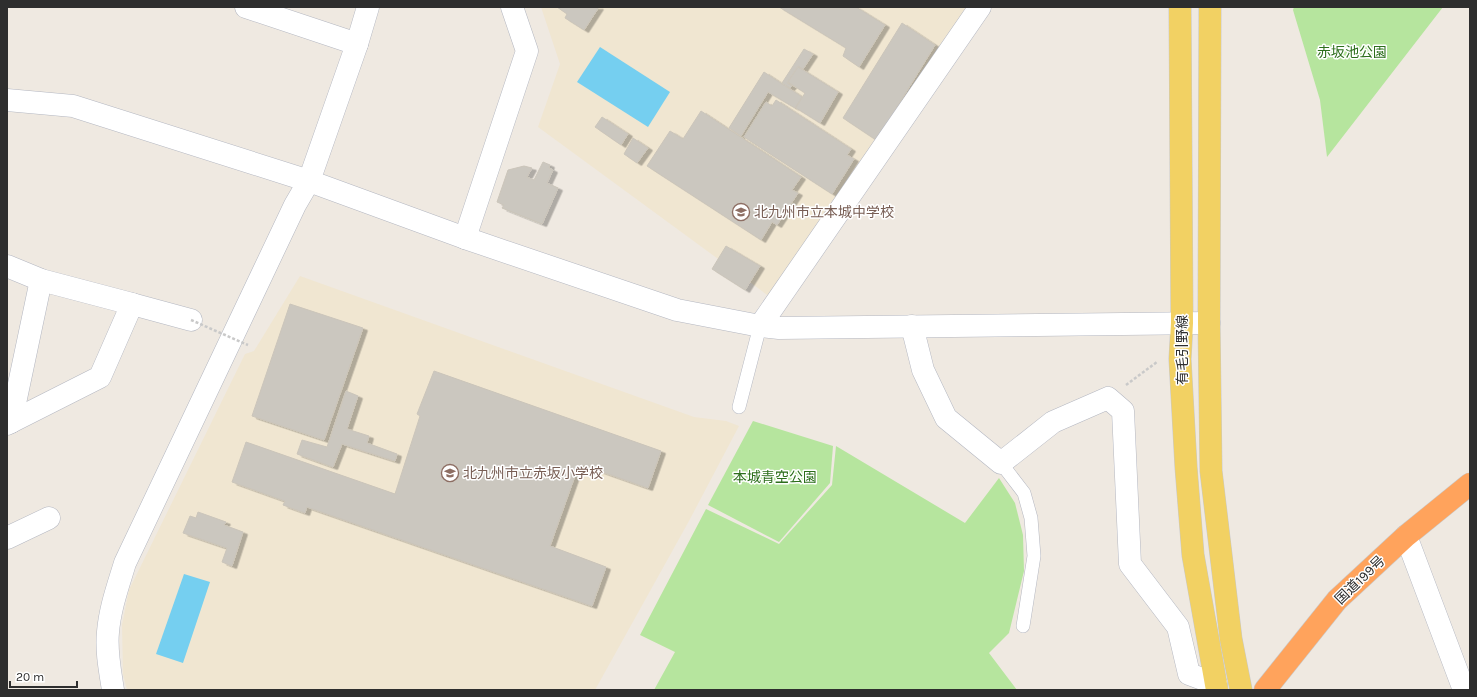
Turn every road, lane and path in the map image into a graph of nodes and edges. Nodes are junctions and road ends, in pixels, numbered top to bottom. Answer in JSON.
{"nodes":[{"id":1,"x":246,"y":7,"type":"edge"},
{"id":2,"x":368,"y":7,"type":"edge"},
{"id":3,"x":512,"y":7,"type":"edge"},
{"id":4,"x":980,"y":7,"type":"edge"},
{"id":5,"x":1180,"y":7,"type":"edge"},
{"id":6,"x":1210,"y":7,"type":"edge"},
{"id":7,"x":357,"y":44,"type":"junction"},
{"id":8,"x":7,"y":100,"type":"edge"},
{"id":9,"x":309,"y":181,"type":"junction"},
{"id":10,"x":465,"y":238,"type":"junction"},
{"id":11,"x":7,"y":266,"type":"edge"},
{"id":12,"x":41,"y":280,"type":"junction"},
{"id":13,"x":132,"y":304,"type":"junction"},
{"id":14,"x":191,"y":320,"type":"joint"},
{"id":15,"x":1182,"y":323,"type":"junction"},
{"id":16,"x":1209,"y":323,"type":"junction"},
{"id":17,"x":760,"y":326,"type":"junction"},
{"id":18,"x":912,"y":326,"type":"junction"},
{"id":19,"x":248,"y":345,"type":"dead end"},
{"id":20,"x":1158,"y":361,"type":"dead end"},
{"id":21,"x":1108,"y":398,"type":"junction"},
{"id":22,"x":739,"y":407,"type":"dead end"},
{"id":23,"x":9,"y":423,"type":"edge"},
{"id":24,"x":1001,"y":463,"type":"junction"},
{"id":25,"x":1470,"y":484,"type":"edge"},
{"id":26,"x":49,"y":518,"type":"dead end"},
{"id":27,"x":1406,"y":536,"type":"junction"},
{"id":28,"x":7,"y":538,"type":"edge"},
{"id":29,"x":1023,"y":626,"type":"dead end"},
{"id":30,"x":1216,"y":687,"type":"edge"},
{"id":31,"x":114,"y":690,"type":"edge"},
{"id":32,"x":1241,"y":690,"type":"edge"},
{"id":33,"x":1265,"y":690,"type":"edge"},
{"id":34,"x":1464,"y":690,"type":"edge"}],
"edges":[{"from":1,"to":7,"type":"street"},
{"from":2,"to":7,"type":"street"},
{"from":3,"to":10,"type":"street"},
{"from":4,"to":17,"type":"street"},
{"from":5,"to":15,"type":"main road","name":"有毛引野線"},
{"from":6,"to":16,"type":"main road","name":"有毛引野線"},
{"from":7,"to":9,"type":"street"},
{"from":8,"to":9,"type":"street"},
{"from":9,"to":10,"type":"street"},
{"from":9,"to":31,"type":"street"},
{"from":10,"to":17,"type":"street"},
{"from":11,"to":12,"type":"street"},
{"from":12,"to":13,"type":"street"},
{"from":12,"to":23,"type":"street"},
{"from":13,"to":14,"type":"street"},
{"from":13,"to":23,"type":"street"},
{"from":14,"to":19,"type":"path","bridge":true},
{"from":15,"to":16,"type":"street"},
{"from":15,"to":18,"type":"street"},
{"from":15,"to":30,"type":"main road","name":"有毛引野線"},
{"from":16,"to":32,"type":"main road","name":"有毛引野線"},
{"from":17,"to":18,"type":"street"},
{"from":17,"to":22,"type":"lane"},
{"from":18,"to":24,"type":"street"},
{"from":20,"to":21,"type":"path"},
{"from":21,"to":24,"type":"street"},
{"from":21,"to":30,"type":"street"},
{"from":24,"to":29,"type":"lane"},
{"from":25,"to":27,"type":"highway","name":"国道199号"},
{"from":26,"to":28,"type":"street"},
{"from":27,"to":33,"type":"highway","name":"国道199号"},
{"from":27,"to":34,"type":"street"}]}
